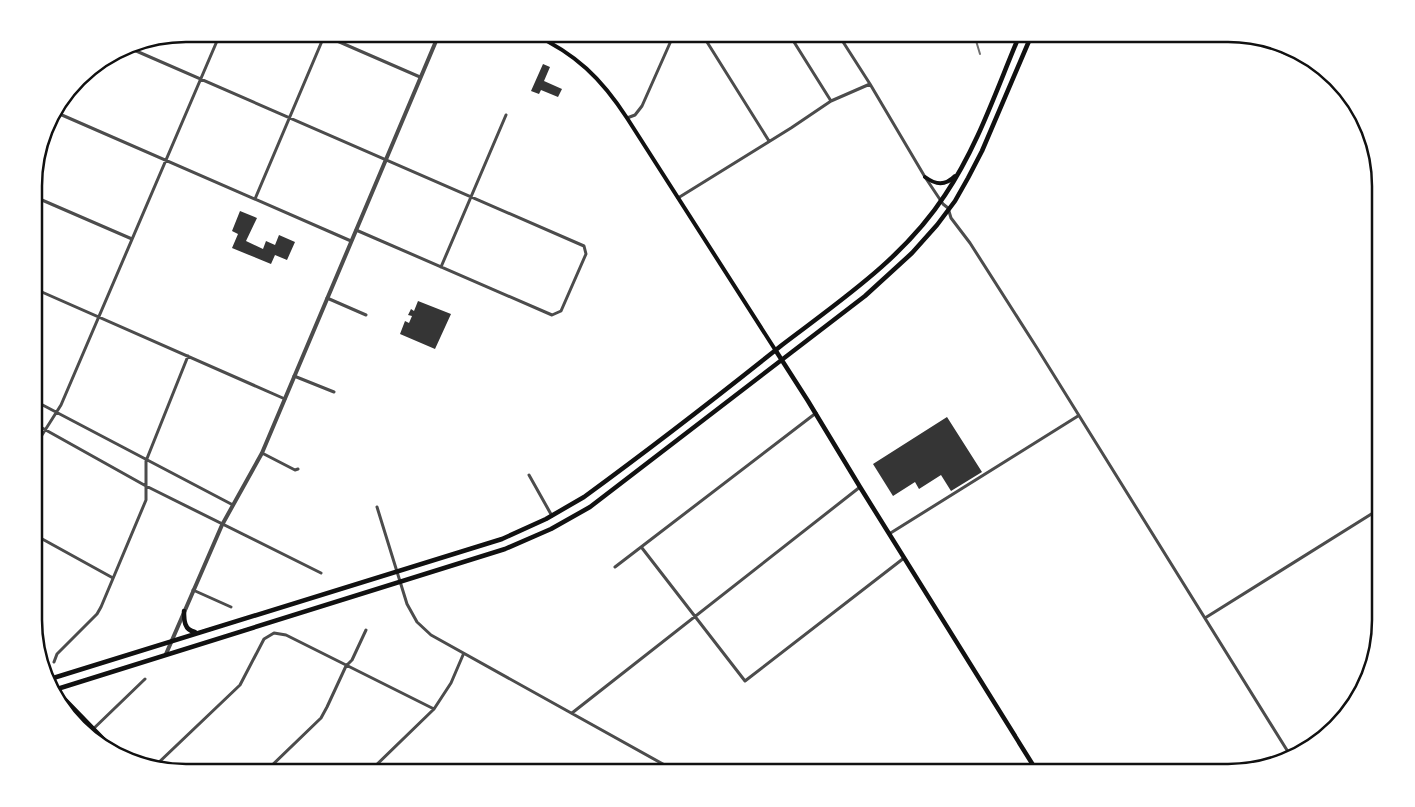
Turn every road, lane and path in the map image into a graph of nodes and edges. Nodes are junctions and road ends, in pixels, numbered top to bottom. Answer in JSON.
{"nodes":[{"id":1,"x":217,"y":42,"type":"edge"},
{"id":2,"x":321,"y":42,"type":"edge"},
{"id":3,"x":342,"y":42,"type":"edge"},
{"id":4,"x":435,"y":42,"type":"edge"},
{"id":5,"x":550,"y":42,"type":"edge"},
{"id":6,"x":670,"y":42,"type":"edge"},
{"id":7,"x":707,"y":42,"type":"edge"},
{"id":8,"x":794,"y":42,"type":"edge"},
{"id":9,"x":843,"y":42,"type":"edge"},
{"id":10,"x":1017,"y":42,"type":"edge"},
{"id":11,"x":1029,"y":42,"type":"edge"},
{"id":12,"x":137,"y":51,"type":"edge"},
{"id":13,"x":420,"y":77,"type":"junction"},
{"id":14,"x":201,"y":79,"type":"junction"},
{"id":15,"x":870,"y":84,"type":"junction"},
{"id":16,"x":831,"y":101,"type":"junction"},
{"id":17,"x":62,"y":115,"type":"edge"},
{"id":18,"x":506,"y":115,"type":"dead end"},
{"id":19,"x":290,"y":118,"type":"junction"},
{"id":20,"x":627,"y":118,"type":"junction"},
{"id":21,"x":769,"y":141,"type":"junction"},
{"id":22,"x":166,"y":160,"type":"junction"},
{"id":23,"x":385,"y":160,"type":"junction"},
{"id":24,"x":958,"y":173,"type":"junction"},
{"id":25,"x":925,"y":177,"type":"junction"},
{"id":26,"x":471,"y":197,"type":"junction"},
{"id":27,"x":678,"y":198,"type":"junction"},
{"id":28,"x":256,"y":199,"type":"junction"},
{"id":29,"x":42,"y":200,"type":"edge"},
{"id":30,"x":942,"y":203,"type":"junction"},
{"id":31,"x":948,"y":208,"type":"junction"},
{"id":32,"x":356,"y":230,"type":"junction"},
{"id":33,"x":132,"y":239,"type":"junction"},
{"id":34,"x":351,"y":241,"type":"junction"},
{"id":35,"x":441,"y":268,"type":"junction"},
{"id":36,"x":42,"y":292,"type":"edge"},
{"id":37,"x":327,"y":298,"type":"junction"},
{"id":38,"x":366,"y":315,"type":"dead end"},
{"id":39,"x":99,"y":317,"type":"junction"},
{"id":40,"x":776,"y":351,"type":"junction"},
{"id":41,"x":188,"y":356,"type":"junction"},
{"id":42,"x":782,"y":360,"type":"junction"},
{"id":43,"x":294,"y":376,"type":"junction"},
{"id":44,"x":334,"y":392,"type":"dead end"},
{"id":45,"x":285,"y":399,"type":"junction"},
{"id":46,"x":42,"y":405,"type":"edge"},
{"id":47,"x":56,"y":413,"type":"junction"},
{"id":48,"x":816,"y":413,"type":"junction"},
{"id":49,"x":1078,"y":416,"type":"junction"},
{"id":50,"x":42,"y":428,"type":"edge"},
{"id":51,"x":46,"y":430,"type":"junction"},
{"id":52,"x":42,"y":436,"type":"edge"},
{"id":53,"x":262,"y":453,"type":"junction"},
{"id":54,"x":146,"y":461,"type":"junction"},
{"id":55,"x":298,"y":469,"type":"dead end"},
{"id":56,"x":529,"y":475,"type":"dead end"},
{"id":57,"x":146,"y":486,"type":"junction"},
{"id":58,"x":860,"y":487,"type":"junction"},
{"id":59,"x":233,"y":505,"type":"junction"},
{"id":60,"x":377,"y":507,"type":"dead end"},
{"id":61,"x":1372,"y":514,"type":"edge"},
{"id":62,"x":552,"y":516,"type":"junction"},
{"id":63,"x":222,"y":525,"type":"junction"},
{"id":64,"x":889,"y":534,"type":"junction"},
{"id":65,"x":42,"y":538,"type":"edge"},
{"id":66,"x":642,"y":548,"type":"junction"},
{"id":67,"x":904,"y":558,"type":"junction"},
{"id":68,"x":615,"y":567,"type":"dead end"},
{"id":69,"x":397,"y":571,"type":"junction"},
{"id":70,"x":321,"y":573,"type":"dead end"},
{"id":71,"x":113,"y":578,"type":"junction"},
{"id":72,"x":400,"y":582,"type":"junction"},
{"id":73,"x":193,"y":590,"type":"junction"},
{"id":74,"x":231,"y":607,"type":"dead end"},
{"id":75,"x":184,"y":611,"type":"junction"},
{"id":76,"x":695,"y":617,"type":"junction"},
{"id":77,"x":1205,"y":618,"type":"junction"},
{"id":78,"x":366,"y":630,"type":"dead end"},
{"id":79,"x":199,"y":632,"type":"junction"},
{"id":80,"x":172,"y":641,"type":"junction"},
{"id":81,"x":166,"y":654,"type":"junction"},
{"id":82,"x":463,"y":655,"type":"junction"},
{"id":83,"x":54,"y":662,"type":"dead end"},
{"id":84,"x":346,"y":666,"type":"junction"},
{"id":85,"x":54,"y":678,"type":"edge"},
{"id":86,"x":145,"y":678,"type":"dead end"},
{"id":87,"x":59,"y":687,"type":"edge"},
{"id":88,"x":70,"y":705,"type":"edge"},
{"id":89,"x":434,"y":710,"type":"junction"},
{"id":90,"x":572,"y":713,"type":"junction"},
{"id":91,"x":93,"y":728,"type":"junction"},
{"id":92,"x":101,"y":736,"type":"edge"},
{"id":93,"x":1287,"y":752,"type":"edge"},
{"id":94,"x":160,"y":762,"type":"edge"},
{"id":95,"x":273,"y":764,"type":"edge"},
{"id":96,"x":377,"y":764,"type":"edge"},
{"id":97,"x":662,"y":764,"type":"edge"},
{"id":98,"x":1032,"y":764,"type":"edge"}],
"edges":[{"from":1,"to":14,"type":"street"},
{"from":2,"to":19,"type":"street"},
{"from":3,"to":13,"type":"street"},
{"from":4,"to":13,"type":"street"},
{"from":5,"to":20,"type":"main road"},
{"from":6,"to":20,"type":"street"},
{"from":7,"to":21,"type":"street"},
{"from":8,"to":16,"type":"street"},
{"from":9,"to":15,"type":"street"},
{"from":10,"to":24,"type":"main road"},
{"from":11,"to":31,"type":"main road"},
{"from":12,"to":14,"type":"street"},
{"from":13,"to":23,"type":"street"},
{"from":14,"to":19,"type":"street"},
{"from":14,"to":22,"type":"street"},
{"from":15,"to":16,"type":"street"},
{"from":15,"to":25,"type":"street"},
{"from":16,"to":21,"type":"street"},
{"from":17,"to":22,"type":"street"},
{"from":18,"to":26,"type":"street"},
{"from":19,"to":23,"type":"street"},
{"from":19,"to":28,"type":"street"},
{"from":20,"to":27,"type":"main road"},
{"from":21,"to":27,"type":"street"},
{"from":22,"to":28,"type":"street"},
{"from":22,"to":33,"type":"street"},
{"from":23,"to":26,"type":"street"},
{"from":23,"to":32,"type":"street"},
{"from":24,"to":25,"type":"main road"},
{"from":24,"to":30,"type":"main road"},
{"from":25,"to":30,"type":"street"},
{"from":26,"to":35,"type":"street"},
{"from":26,"to":35,"type":"street"},
{"from":27,"to":40,"type":"main road"},
{"from":28,"to":34,"type":"street"},
{"from":29,"to":33,"type":"street"},
{"from":30,"to":31,"type":"street"},
{"from":30,"to":40,"type":"main road"},
{"from":31,"to":42,"type":"main road"},
{"from":31,"to":49,"type":"street"},
{"from":32,"to":34,"type":"street"},
{"from":32,"to":35,"type":"street"},
{"from":33,"to":39,"type":"street"},
{"from":34,"to":37,"type":"street"},
{"from":36,"to":39,"type":"street"},
{"from":37,"to":38,"type":"street"},
{"from":37,"to":43,"type":"street"},
{"from":39,"to":41,"type":"street"},
{"from":39,"to":47,"type":"street"},
{"from":40,"to":42,"type":"main road"},
{"from":40,"to":62,"type":"main road"},
{"from":41,"to":45,"type":"street"},
{"from":41,"to":54,"type":"street"},
{"from":42,"to":48,"type":"main road"},
{"from":42,"to":72,"type":"main road"},
{"from":43,"to":44,"type":"street"},
{"from":43,"to":45,"type":"street"},
{"from":45,"to":53,"type":"street"},
{"from":46,"to":47,"type":"street"},
{"from":47,"to":51,"type":"street"},
{"from":47,"to":54,"type":"street"},
{"from":48,"to":58,"type":"main road"},
{"from":48,"to":66,"type":"street"},
{"from":49,"to":64,"type":"street"},
{"from":49,"to":77,"type":"street"},
{"from":50,"to":51,"type":"street"},
{"from":51,"to":52,"type":"street"},
{"from":51,"to":57,"type":"street"},
{"from":53,"to":55,"type":"street"},
{"from":53,"to":59,"type":"street"},
{"from":54,"to":57,"type":"street"},
{"from":54,"to":59,"type":"street"},
{"from":56,"to":62,"type":"street"},
{"from":57,"to":63,"type":"street"},
{"from":57,"to":71,"type":"street"},
{"from":58,"to":64,"type":"main road"},
{"from":58,"to":76,"type":"street"},
{"from":59,"to":63,"type":"street"},
{"from":60,"to":69,"type":"street"},
{"from":61,"to":77,"type":"street"},
{"from":62,"to":69,"type":"main road"},
{"from":63,"to":70,"type":"street"},
{"from":63,"to":73,"type":"street"},
{"from":64,"to":67,"type":"main road"},
{"from":65,"to":71,"type":"street"},
{"from":66,"to":68,"type":"street"},
{"from":66,"to":76,"type":"street"},
{"from":67,"to":76,"type":"street"},
{"from":67,"to":98,"type":"main road"},
{"from":69,"to":72,"type":"street"},
{"from":69,"to":79,"type":"main road"},
{"from":71,"to":83,"type":"street"},
{"from":72,"to":81,"type":"main road"},
{"from":72,"to":82,"type":"street"},
{"from":73,"to":74,"type":"street"},
{"from":73,"to":75,"type":"street"},
{"from":75,"to":79,"type":"main road"},
{"from":75,"to":80,"type":"street"},
{"from":76,"to":90,"type":"street"},
{"from":77,"to":93,"type":"street"},
{"from":78,"to":84,"type":"street"},
{"from":79,"to":80,"type":"main road"},
{"from":80,"to":81,"type":"street"},
{"from":80,"to":85,"type":"main road"},
{"from":81,"to":87,"type":"main road"},
{"from":82,"to":89,"type":"street"},
{"from":82,"to":90,"type":"street"},
{"from":84,"to":89,"type":"street"},
{"from":84,"to":94,"type":"street"},
{"from":84,"to":95,"type":"street"},
{"from":86,"to":91,"type":"street"},
{"from":88,"to":91,"type":"main road"},
{"from":89,"to":96,"type":"street"},
{"from":90,"to":97,"type":"street"},
{"from":91,"to":92,"type":"main road"}]}
